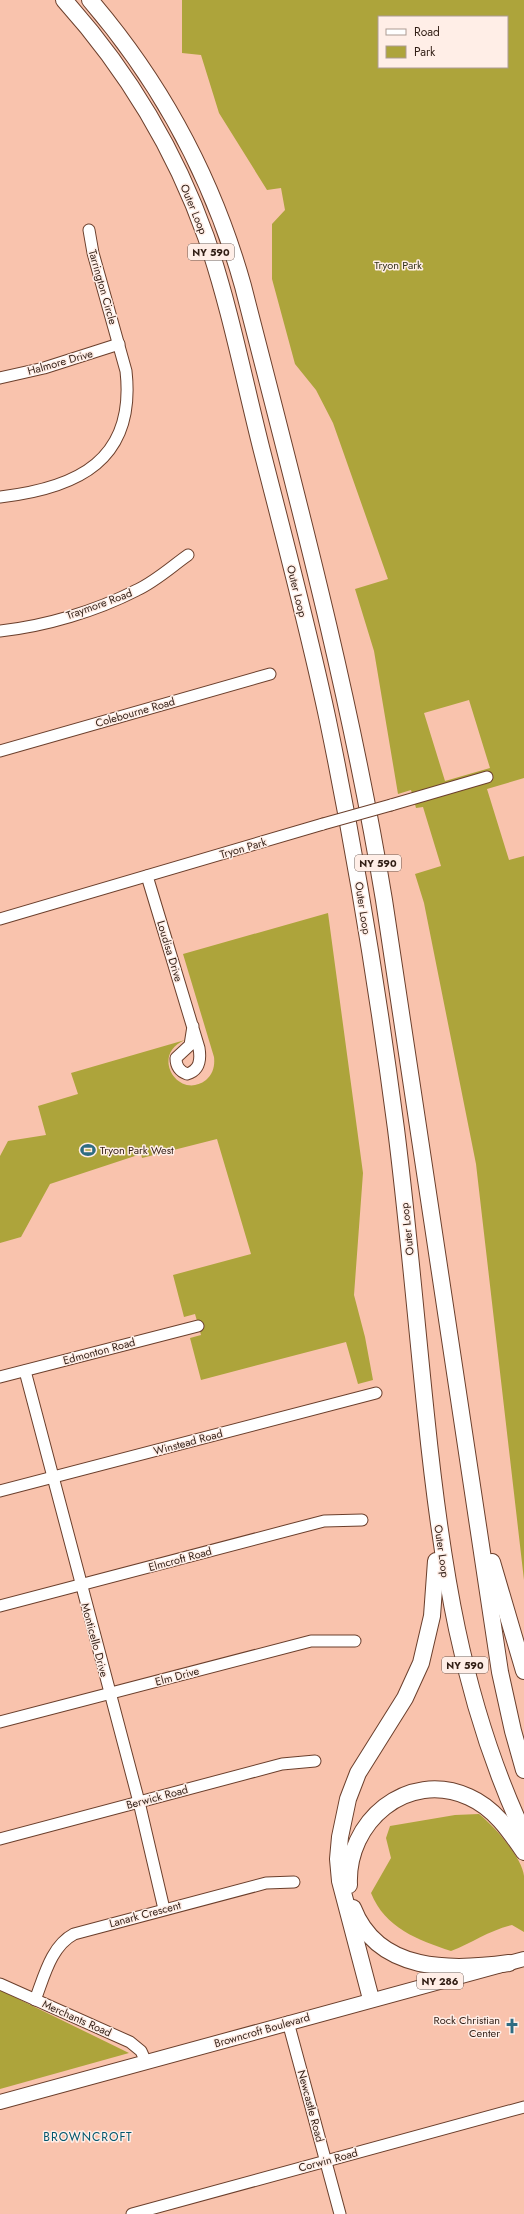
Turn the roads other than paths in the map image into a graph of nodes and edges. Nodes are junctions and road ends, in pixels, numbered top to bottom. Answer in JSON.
{"nodes":[{"id":1,"x":64,"y":0,"type":"edge"},
{"id":2,"x":90,"y":0,"type":"edge"},
{"id":3,"x":89,"y":230,"type":"dead end"},
{"id":4,"x":119,"y":344,"type":"junction"},
{"id":5,"x":0,"y":378,"type":"edge"},
{"id":6,"x":0,"y":497,"type":"edge"},
{"id":7,"x":188,"y":555,"type":"dead end"},
{"id":8,"x":0,"y":631,"type":"edge"},
{"id":9,"x":270,"y":674,"type":"dead end"},
{"id":10,"x":0,"y":751,"type":"edge"},
{"id":11,"x":487,"y":777,"type":"dead end"},
{"id":12,"x":147,"y":876,"type":"junction"},
{"id":13,"x":0,"y":919,"type":"edge"},
{"id":14,"x":192,"y":1026,"type":"dead end"},
{"id":15,"x":198,"y":1326,"type":"dead end"},
{"id":16,"x":25,"y":1371,"type":"junction"},
{"id":17,"x":0,"y":1377,"type":"edge"},
{"id":18,"x":376,"y":1393,"type":"dead end"},
{"id":19,"x":53,"y":1478,"type":"junction"},
{"id":20,"x":471,"y":1479,"type":"junction"},
{"id":21,"x":434,"y":1489,"type":"junction"},
{"id":22,"x":0,"y":1492,"type":"edge"},
{"id":23,"x":362,"y":1520,"type":"dead end"},
{"id":24,"x":81,"y":1585,"type":"junction"},
{"id":25,"x":0,"y":1606,"type":"edge"},
{"id":26,"x":355,"y":1641,"type":"dead end"},
{"id":27,"x":524,"y":1672,"type":"edge"},
{"id":28,"x":109,"y":1694,"type":"junction"},
{"id":29,"x":0,"y":1722,"type":"edge"},
{"id":30,"x":315,"y":1761,"type":"dead end"},
{"id":31,"x":524,"y":1770,"type":"edge"},
{"id":32,"x":139,"y":1802,"type":"junction"},
{"id":33,"x":524,"y":1834,"type":"edge"},
{"id":34,"x":0,"y":1839,"type":"edge"},
{"id":35,"x":524,"y":1852,"type":"edge"},
{"id":36,"x":294,"y":1882,"type":"dead end"},
{"id":37,"x":349,"y":1889,"type":"junction"},
{"id":38,"x":164,"y":1909,"type":"junction"},
{"id":39,"x":353,"y":1931,"type":"junction"},
{"id":40,"x":517,"y":1961,"type":"edge"},
{"id":41,"x":0,"y":1984,"type":"edge"},
{"id":42,"x":371,"y":1999,"type":"junction"},
{"id":43,"x":35,"y":2000,"type":"junction"},
{"id":44,"x":288,"y":2022,"type":"junction"},
{"id":45,"x":146,"y":2062,"type":"junction"},
{"id":46,"x":0,"y":2102,"type":"edge"},
{"id":47,"x":524,"y":2107,"type":"edge"},
{"id":48,"x":326,"y":2161,"type":"junction"},
{"id":49,"x":132,"y":2214,"type":"edge"},
{"id":50,"x":340,"y":2214,"type":"edge"}],
"edges":[{"from":1,"to":21,"type":"highway","name":"Outer Loop","number":"NY 590"},
{"from":2,"to":20,"type":"highway","name":"Outer Loop","number":"NY 590"},
{"from":3,"to":4,"type":"street","name":"Tarrington Circle"},
{"from":4,"to":5,"type":"street","name":"Halmore Drive"},
{"from":4,"to":6,"type":"street","name":"Tarrington Circle"},
{"from":7,"to":8,"type":"street","name":"Traymore Road"},
{"from":9,"to":10,"type":"street","name":"Colebourne Road"},
{"from":11,"to":12,"type":"street","name":"Tryon Park","bridge":true},
{"from":12,"to":13,"type":"street","name":"Tryon Park"},
{"from":12,"to":14,"type":"street","name":"Loudisa Drive"},
{"from":15,"to":16,"type":"street","name":"Edmonton Road"},
{"from":16,"to":17,"type":"street","name":"Edmonton Road"},
{"from":16,"to":19,"type":"street","name":"Monticello Drive"},
{"from":18,"to":19,"type":"street","name":"Winstead Road"},
{"from":19,"to":22,"type":"street","name":"Winstead Road"},
{"from":19,"to":24,"type":"street","name":"Monticello Drive"},
{"from":20,"to":27,"type":"highway"},
{"from":20,"to":31,"type":"highway","name":"Outer Loop","number":"NY 590"},
{"from":21,"to":33,"type":"highway","name":"Outer Loop","number":"NY 590"},
{"from":21,"to":39,"type":"highway"},
{"from":23,"to":24,"type":"street","name":"Elmcroft Road"},
{"from":24,"to":25,"type":"street","name":"Elmcroft Road"},
{"from":24,"to":28,"type":"street","name":"Monticello Drive"},
{"from":26,"to":28,"type":"street","name":"Elm Drive"},
{"from":28,"to":29,"type":"street","name":"Elm Drive"},
{"from":28,"to":32,"type":"street","name":"Monticello Drive"},
{"from":30,"to":32,"type":"street","name":"Berwick Road"},
{"from":32,"to":34,"type":"street","name":"Berwick Road"},
{"from":32,"to":38,"type":"street","name":"Monticello Drive"},
{"from":35,"to":37,"type":"highway"},
{"from":36,"to":38,"type":"street","name":"Lanark Crescent"},
{"from":37,"to":39,"type":"highway"},
{"from":37,"to":40,"type":"highway"},
{"from":38,"to":43,"type":"street","name":"Lanark Crescent"},
{"from":39,"to":42,"type":"highway"},
{"from":40,"to":42,"type":"main road","name":"Browncroft Boulevard","number":"NY 286"},
{"from":41,"to":43,"type":"street","name":"Merchants Road"},
{"from":42,"to":44,"type":"main road","name":"Browncroft Boulevard"},
{"from":43,"to":45,"type":"street","name":"Merchants Road"},
{"from":44,"to":45,"type":"main road","name":"Browncroft Boulevard"},
{"from":44,"to":48,"type":"street","name":"Newcastle Road"},
{"from":45,"to":46,"type":"main road","name":"Browncroft Boulevard"},
{"from":47,"to":48,"type":"street","name":"Corwin Road"},
{"from":48,"to":49,"type":"street","name":"Corwin Road"},
{"from":48,"to":50,"type":"street","name":"Newcastle Road"}]}
